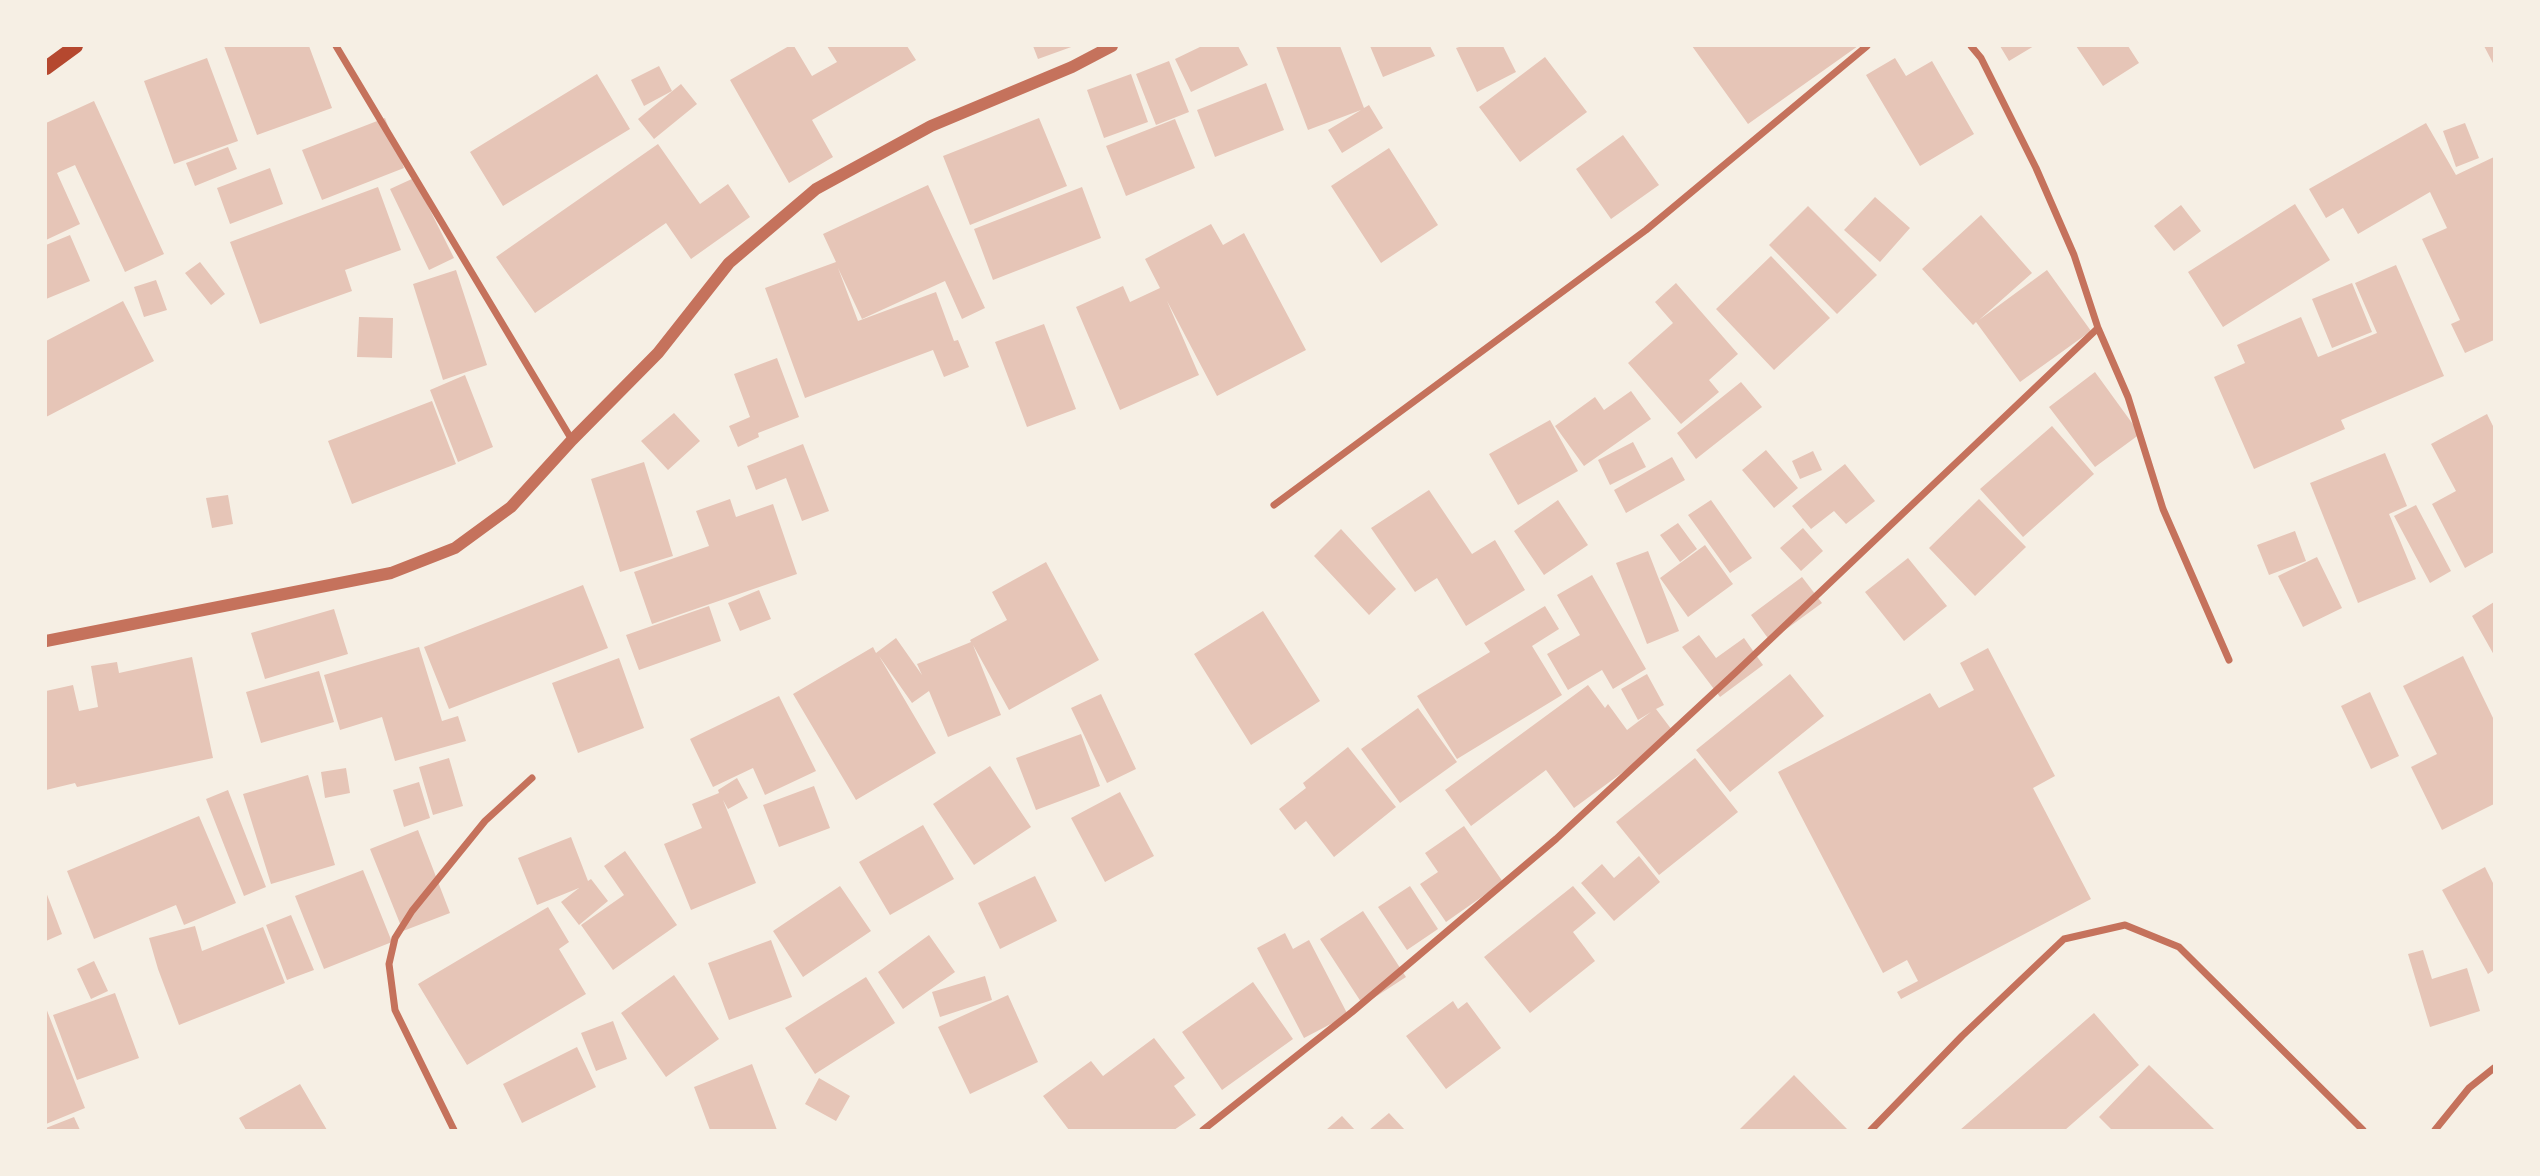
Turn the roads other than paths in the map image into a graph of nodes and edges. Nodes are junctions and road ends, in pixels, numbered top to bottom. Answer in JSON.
{"nodes":[{"id":1,"x":76,"y":46,"type":"edge"},
{"id":2,"x":336,"y":46,"type":"edge"},
{"id":3,"x":1112,"y":46,"type":"edge"},
{"id":4,"x":1867,"y":46,"type":"edge"},
{"id":5,"x":1971,"y":46,"type":"edge"},
{"id":6,"x":46,"y":68,"type":"edge"},
{"id":7,"x":2098,"y":328,"type":"junction"},
{"id":8,"x":572,"y":440,"type":"junction"},
{"id":9,"x":1274,"y":505,"type":"dead end"},
{"id":10,"x":46,"y":641,"type":"edge"},
{"id":11,"x":2229,"y":660,"type":"dead end"},
{"id":12,"x":532,"y":778,"type":"dead end"},
{"id":13,"x":2494,"y":1068,"type":"edge"},
{"id":14,"x":454,"y":1130,"type":"edge"},
{"id":15,"x":1203,"y":1130,"type":"edge"},
{"id":16,"x":1871,"y":1130,"type":"edge"},
{"id":17,"x":2363,"y":1130,"type":"edge"},
{"id":18,"x":2435,"y":1130,"type":"edge"}],
"edges":[{"from":1,"to":6,"type":"main road"},
{"from":2,"to":8,"type":"street"},
{"from":3,"to":8,"type":"street"},
{"from":4,"to":9,"type":"street"},
{"from":5,"to":7,"type":"street"},
{"from":7,"to":11,"type":"street"},
{"from":7,"to":15,"type":"street"},
{"from":8,"to":10,"type":"street"},
{"from":12,"to":14,"type":"street"},
{"from":13,"to":18,"type":"street"},
{"from":16,"to":17,"type":"street"}]}
